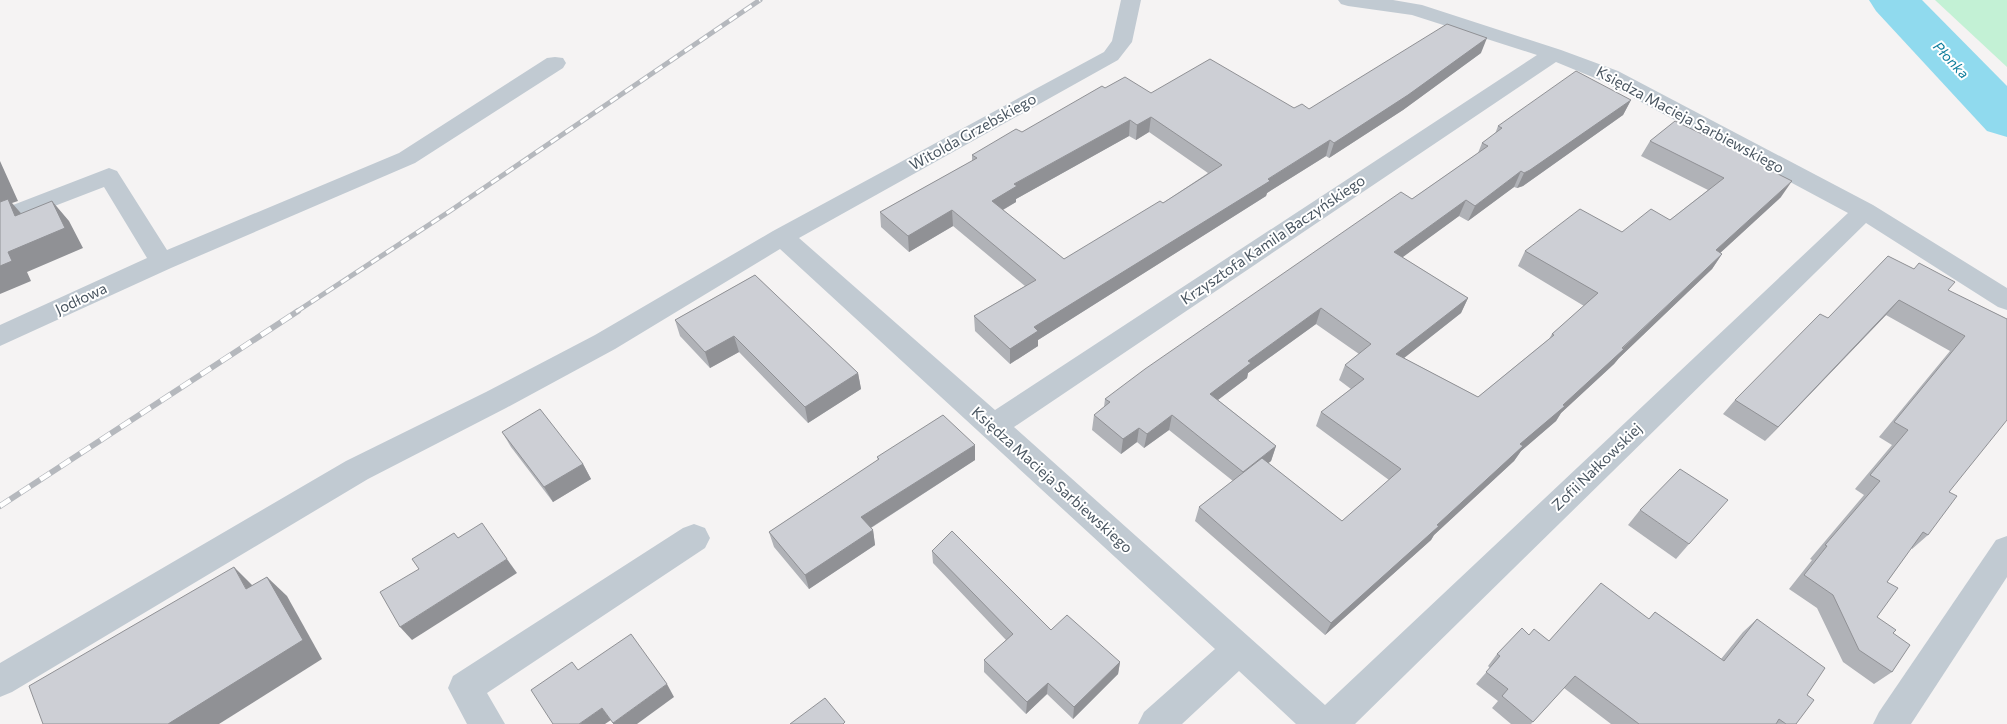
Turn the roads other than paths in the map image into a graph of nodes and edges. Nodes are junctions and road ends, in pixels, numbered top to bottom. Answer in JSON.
{"nodes":[{"id":1,"x":1131,"y":0,"type":"edge"},
{"id":2,"x":1348,"y":0,"type":"edge"},
{"id":3,"x":1554,"y":54,"type":"junction"},
{"id":4,"x":555,"y":63,"type":"dead end"},
{"id":5,"x":1864,"y":211,"type":"junction"},
{"id":6,"x":0,"y":220,"type":"edge"},
{"id":7,"x":782,"y":237,"type":"junction"},
{"id":8,"x":162,"y":262,"type":"junction"},
{"id":9,"x":2007,"y":300,"type":"edge"},
{"id":10,"x":0,"y":336,"type":"edge"},
{"id":11,"x":993,"y":426,"type":"junction"},
{"id":12,"x":694,"y":538,"type":"dead end"},
{"id":13,"x":2007,"y":550,"type":"edge"},
{"id":14,"x":1238,"y":650,"type":"junction"},
{"id":15,"x":0,"y":681,"type":"edge"},
{"id":16,"x":487,"y":724,"type":"edge"},
{"id":17,"x":1156,"y":724,"type":"edge"},
{"id":18,"x":1321,"y":724,"type":"edge"},
{"id":19,"x":1330,"y":724,"type":"edge"},
{"id":20,"x":1891,"y":724,"type":"edge"}],
"edges":[{"from":1,"to":7,"type":"street","name":"Witolda Grzebskiego"},
{"from":2,"to":3,"type":"street","name":"Księdza Macieja Sarbiewskiego"},
{"from":3,"to":5,"type":"street","name":"Księdza Macieja Sarbiewskiego"},
{"from":3,"to":11,"type":"street","name":"Krzysztofa Kamila Baczyńskiego"},
{"from":4,"to":8,"type":"street","name":"Jodłowa"},
{"from":5,"to":9,"type":"street","name":"Księdza Macieja Sarbiewskiego"},
{"from":5,"to":19,"type":"street","name":"Zofii Nałkowskiej"},
{"from":6,"to":8,"type":"street"},
{"from":7,"to":11,"type":"street","name":"Księdza Macieja Sarbiewskiego"},
{"from":7,"to":15,"type":"street","name":"Witolda Grzebskiego"},
{"from":8,"to":10,"type":"street","name":"Jodłowa"},
{"from":11,"to":14,"type":"street","name":"Księdza Macieja Sarbiewskiego"},
{"from":12,"to":16,"type":"street"},
{"from":13,"to":20,"type":"street"},
{"from":14,"to":17,"type":"street"},
{"from":14,"to":18,"type":"street","name":"Księdza Macieja Sarbiewskiego"}]}
